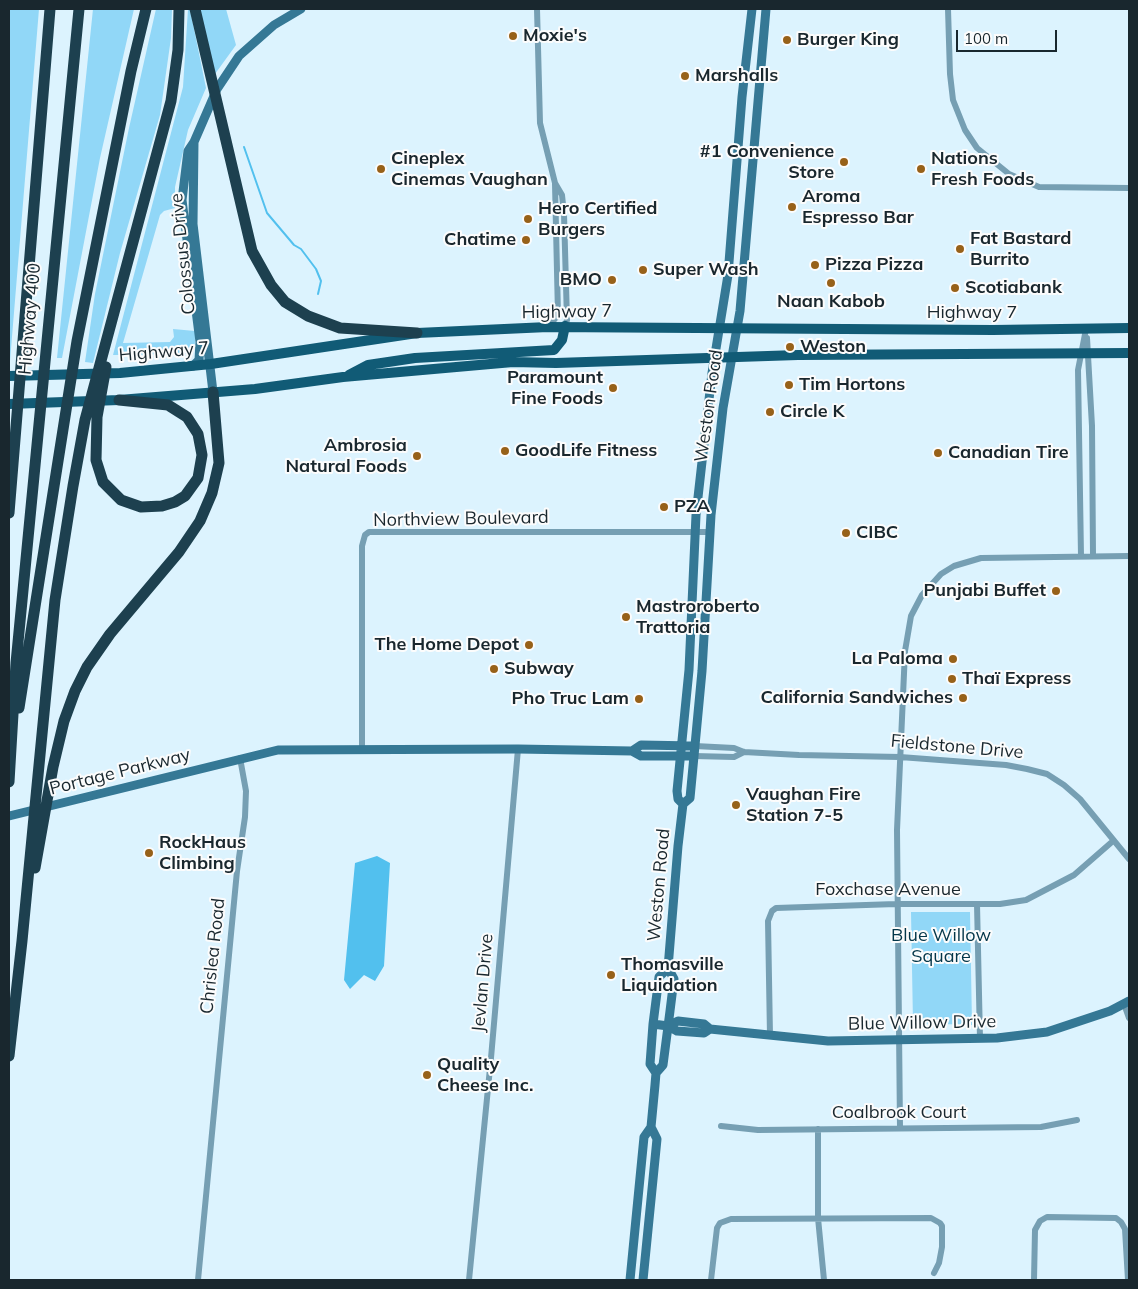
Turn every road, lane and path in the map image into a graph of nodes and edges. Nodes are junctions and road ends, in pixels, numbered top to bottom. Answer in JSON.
{"nodes":[{"id":1,"x":50,"y":9,"type":"edge"},
{"id":2,"x":79,"y":9,"type":"edge"},
{"id":3,"x":146,"y":9,"type":"edge"},
{"id":4,"x":179,"y":9,"type":"edge"},
{"id":5,"x":195,"y":9,"type":"edge"},
{"id":6,"x":301,"y":9,"type":"edge"},
{"id":7,"x":537,"y":9,"type":"edge"},
{"id":8,"x":752,"y":9,"type":"edge"},
{"id":9,"x":766,"y":9,"type":"edge"},
{"id":10,"x":948,"y":9,"type":"edge"},
{"id":11,"x":555,"y":183,"type":"junction"},
{"id":12,"x":1129,"y":188,"type":"edge"},
{"id":13,"x":565,"y":326,"type":"junction"},
{"id":14,"x":548,"y":327,"type":"junction"},
{"id":15,"x":1129,"y":328,"type":"edge"},
{"id":16,"x":719,"y":329,"type":"junction"},
{"id":17,"x":1086,"y":329,"type":"junction"},
{"id":18,"x":737,"y":330,"type":"junction"},
{"id":19,"x":417,"y":333,"type":"junction"},
{"id":20,"x":106,"y":340,"type":"junction"},
{"id":21,"x":204,"y":341,"type":"junction"},
{"id":22,"x":1129,"y":353,"type":"edge"},
{"id":23,"x":1085,"y":354,"type":"junction"},
{"id":24,"x":732,"y":356,"type":"junction"},
{"id":25,"x":714,"y":358,"type":"junction"},
{"id":26,"x":211,"y":364,"type":"junction"},
{"id":27,"x":193,"y":366,"type":"junction"},
{"id":28,"x":9,"y":376,"type":"edge"},
{"id":29,"x":343,"y":378,"type":"junction"},
{"id":30,"x":213,"y":392,"type":"junction"},
{"id":31,"x":120,"y":400,"type":"junction"},
{"id":32,"x":9,"y":404,"type":"edge"},
{"id":33,"x":9,"y":513,"type":"edge"},
{"id":34,"x":696,"y":532,"type":"junction"},
{"id":35,"x":710,"y":532,"type":"junction"},
{"id":36,"x":1081,"y":556,"type":"junction"},
{"id":37,"x":1093,"y":556,"type":"junction"},
{"id":38,"x":1129,"y":556,"type":"edge"},
{"id":39,"x":680,"y":746,"type":"junction"},
{"id":40,"x":695,"y":746,"type":"junction"},
{"id":41,"x":362,"y":748,"type":"junction"},
{"id":42,"x":12,"y":749,"type":"junction"},
{"id":43,"x":518,"y":749,"type":"junction"},
{"id":44,"x":632,"y":751,"type":"junction"},
{"id":45,"x":744,"y":752,"type":"junction"},
{"id":46,"x":680,"y":756,"type":"junction"},
{"id":47,"x":694,"y":756,"type":"junction"},
{"id":48,"x":900,"y":757,"type":"junction"},
{"id":49,"x":240,"y":758,"type":"junction"},
{"id":50,"x":9,"y":782,"type":"edge"},
{"id":51,"x":682,"y":804,"type":"junction"},
{"id":52,"x":9,"y":816,"type":"edge"},
{"id":53,"x":1113,"y":841,"type":"junction"},
{"id":54,"x":1129,"y":859,"type":"edge"},
{"id":55,"x":896,"y":904,"type":"junction"},
{"id":56,"x":977,"y":904,"type":"junction"},
{"id":57,"x":22,"y":941,"type":"junction"},
{"id":58,"x":668,"y":968,"type":"junction"},
{"id":59,"x":1126,"y":1003,"type":"edge"},
{"id":60,"x":1129,"y":1018,"type":"edge"},
{"id":61,"x":654,"y":1024,"type":"junction"},
{"id":62,"x":668,"y":1026,"type":"junction"},
{"id":63,"x":770,"y":1036,"type":"junction"},
{"id":64,"x":980,"y":1039,"type":"junction"},
{"id":65,"x":900,"y":1040,"type":"junction"},
{"id":66,"x":9,"y":1056,"type":"edge"},
{"id":67,"x":656,"y":1073,"type":"junction"},
{"id":68,"x":1077,"y":1120,"type":"dead end"},
{"id":69,"x":722,"y":1126,"type":"dead end"},
{"id":70,"x":651,"y":1127,"type":"junction"},
{"id":71,"x":900,"y":1128,"type":"junction"},
{"id":72,"x":818,"y":1129,"type":"junction"},
{"id":73,"x":818,"y":1218,"type":"junction"},
{"id":74,"x":934,"y":1273,"type":"dead end"},
{"id":75,"x":198,"y":1280,"type":"edge"},
{"id":76,"x":469,"y":1280,"type":"edge"},
{"id":77,"x":630,"y":1280,"type":"edge"},
{"id":78,"x":643,"y":1280,"type":"edge"},
{"id":79,"x":711,"y":1280,"type":"edge"},
{"id":80,"x":824,"y":1280,"type":"edge"},
{"id":81,"x":1034,"y":1280,"type":"edge"},
{"id":82,"x":1128,"y":1280,"type":"edge"}],
"edges":[{"from":1,"to":33,"type":"highway","name":"Highway 400"},
{"from":2,"to":42,"type":"highway","name":"Highway 400"},
{"from":3,"to":42,"type":"highway"},
{"from":4,"to":20,"type":"highway"},
{"from":5,"to":19,"type":"highway"},
{"from":6,"to":21,"type":"main road","name":"Colossus Drive"},
{"from":7,"to":11,"type":"street"},
{"from":8,"to":16,"type":"main road","name":"Weston Road"},
{"from":9,"to":18,"type":"main road","name":"Weston Road"},
{"from":10,"to":12,"type":"street"},
{"from":11,"to":13,"type":"street"},
{"from":11,"to":14,"type":"street"},
{"from":13,"to":14,"type":"main road","name":"Highway 7"},
{"from":13,"to":16,"type":"main road","name":"Highway 7"},
{"from":13,"to":29,"type":"main road"},
{"from":14,"to":19,"type":"main road","name":"Highway 7"},
{"from":15,"to":17,"type":"main road","name":"Highway 7"},
{"from":16,"to":18,"type":"main road","name":"Highway 7"},
{"from":16,"to":25,"type":"main road","name":"Weston Road"},
{"from":17,"to":18,"type":"main road","name":"Highway 7"},
{"from":17,"to":23,"type":"street"},
{"from":18,"to":24,"type":"main road","name":"Weston Road"},
{"from":19,"to":26,"type":"main road","name":"Highway 7"},
{"from":20,"to":31,"type":"highway"},
{"from":20,"to":57,"type":"highway"},
{"from":21,"to":26,"type":"main road","name":"Colossus Drive"},
{"from":21,"to":27,"type":"main road","name":"Colossus Drive"},
{"from":22,"to":23,"type":"main road"},
{"from":23,"to":24,"type":"main road"},
{"from":23,"to":36,"type":"street"},
{"from":23,"to":37,"type":"street"},
{"from":24,"to":25,"type":"main road"},
{"from":24,"to":35,"type":"main road","name":"Weston Road"},
{"from":25,"to":29,"type":"main road"},
{"from":25,"to":34,"type":"main road","name":"Weston Road"},
{"from":26,"to":27,"type":"main road","name":"Highway 7"},
{"from":26,"to":30,"type":"main road","name":"Colossus Drive"},
{"from":27,"to":28,"type":"main road","name":"Highway 7"},
{"from":29,"to":30,"type":"main road"},
{"from":30,"to":31,"type":"main road"},
{"from":30,"to":57,"type":"highway"},
{"from":31,"to":32,"type":"main road"},
{"from":34,"to":35,"type":"street","name":"Northview Boulevard"},
{"from":34,"to":39,"type":"main road","name":"Weston Road"},
{"from":34,"to":41,"type":"street","name":"Northview Boulevard"},
{"from":35,"to":40,"type":"main road","name":"Weston Road"},
{"from":36,"to":37,"type":"street"},
{"from":36,"to":48,"type":"street"},
{"from":37,"to":38,"type":"street"},
{"from":39,"to":40,"type":"main road","name":"Fieldstone Drive"},
{"from":39,"to":44,"type":"main road"},
{"from":39,"to":46,"type":"main road","name":"Weston Road"},
{"from":40,"to":45,"type":"street","name":"Fieldstone Drive"},
{"from":40,"to":47,"type":"main road","name":"Weston Road"},
{"from":41,"to":43,"type":"main road"},
{"from":41,"to":49,"type":"main road"},
{"from":42,"to":50,"type":"highway","name":"Highway 400"},
{"from":43,"to":44,"type":"main road"},
{"from":43,"to":76,"type":"street","name":"Jevlan Drive"},
{"from":44,"to":46,"type":"main road"},
{"from":45,"to":47,"type":"street","name":"Fieldstone Drive"},
{"from":45,"to":48,"type":"street","name":"Fieldstone Drive"},
{"from":46,"to":47,"type":"main road","name":"Fieldstone Drive"},
{"from":46,"to":51,"type":"main road","name":"Weston Road"},
{"from":47,"to":51,"type":"main road","name":"Weston Road"},
{"from":48,"to":53,"type":"street","name":"Fieldstone Drive"},
{"from":48,"to":55,"type":"street"},
{"from":49,"to":52,"type":"main road","name":"Portage Parkway"},
{"from":49,"to":75,"type":"street","name":"Chrislea Road"},
{"from":51,"to":58,"type":"main road","name":"Weston Road"},
{"from":53,"to":54,"type":"street","name":"Fieldstone Drive"},
{"from":53,"to":56,"type":"street","name":"Foxchase Avenue"},
{"from":55,"to":56,"type":"street","name":"Foxchase Avenue"},
{"from":55,"to":63,"type":"street","name":"Foxchase Avenue"},
{"from":55,"to":65,"type":"street"},
{"from":56,"to":64,"type":"street"},
{"from":57,"to":66,"type":"highway"},
{"from":58,"to":61,"type":"main road","name":"Weston Road"},
{"from":58,"to":62,"type":"main road","name":"Weston Road"},
{"from":59,"to":60,"type":"street"},
{"from":59,"to":64,"type":"main road","name":"Blue Willow Drive"},
{"from":61,"to":62,"type":"main road","name":"Blue Willow Drive"},
{"from":61,"to":67,"type":"main road","name":"Weston Road"},
{"from":62,"to":63,"type":"main road","name":"Blue Willow Drive"},
{"from":62,"to":67,"type":"main road","name":"Weston Road"},
{"from":63,"to":65,"type":"main road","name":"Blue Willow Drive"},
{"from":64,"to":65,"type":"main road","name":"Blue Willow Drive"},
{"from":65,"to":71,"type":"street"},
{"from":67,"to":70,"type":"main road","name":"Weston Road"},
{"from":68,"to":71,"type":"street","name":"Coalbrook Court"},
{"from":69,"to":72,"type":"street","name":"Coalbrook Court"},
{"from":70,"to":77,"type":"main road","name":"Weston Road"},
{"from":70,"to":78,"type":"main road","name":"Weston Road"},
{"from":71,"to":72,"type":"street","name":"Coalbrook Court"},
{"from":72,"to":73,"type":"street"},
{"from":73,"to":74,"type":"street"},
{"from":73,"to":79,"type":"street"},
{"from":73,"to":80,"type":"street"},
{"from":81,"to":82,"type":"street"}]}
